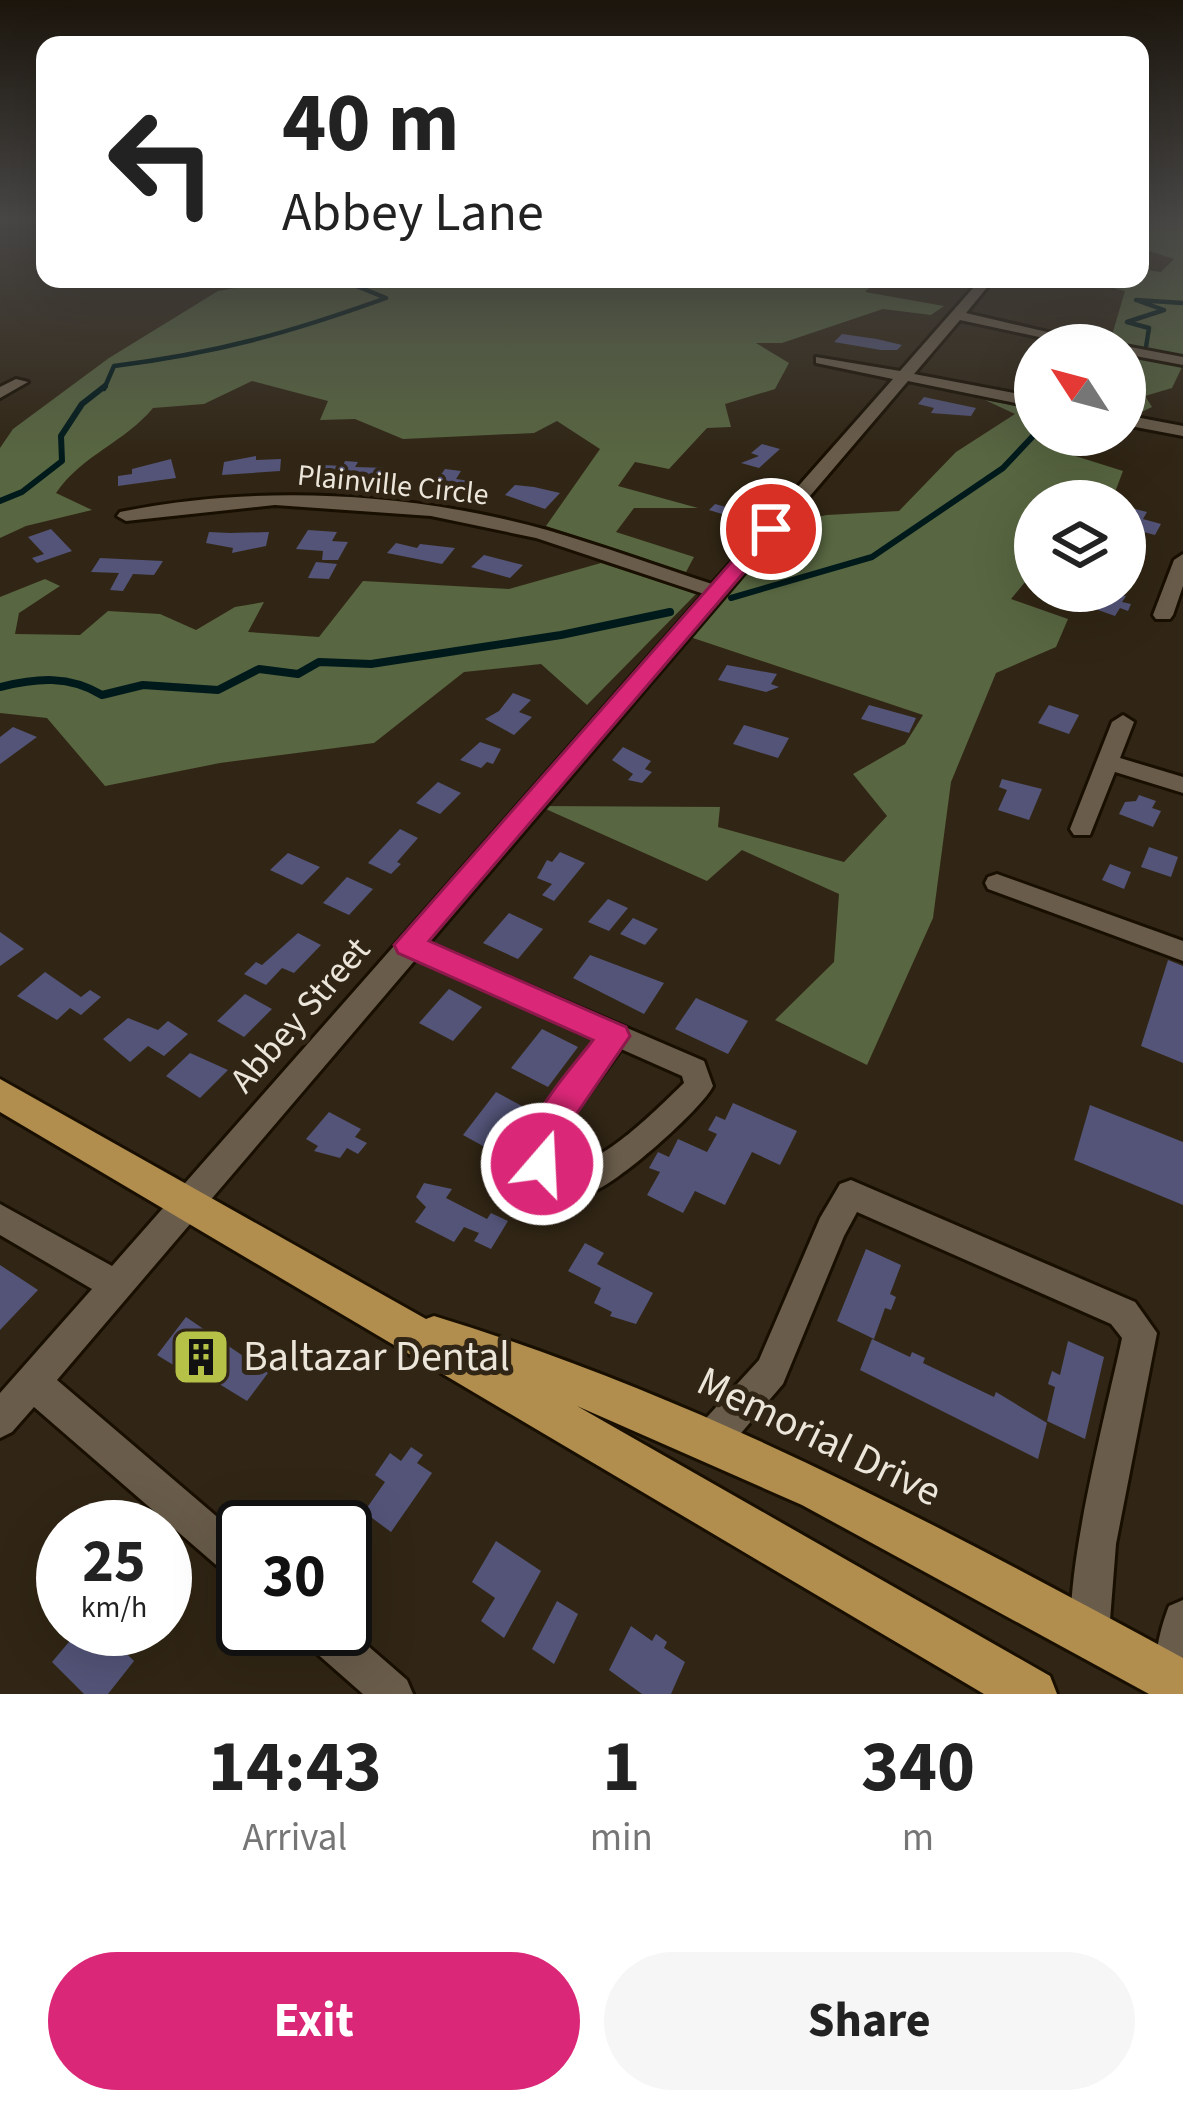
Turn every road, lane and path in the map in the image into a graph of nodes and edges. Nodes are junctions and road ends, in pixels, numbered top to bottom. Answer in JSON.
{"nodes":[{"id":1,"x":972,"y":298,"type":"edge"},
{"id":2,"x":957,"y":315,"type":"junction"},
{"id":3,"x":1014,"y":327,"type":"edge"},
{"id":4,"x":1146,"y":354,"type":"edge"},
{"id":5,"x":821,"y":360,"type":"dead end"},
{"id":6,"x":1183,"y":361,"type":"edge"},
{"id":7,"x":907,"y":376,"type":"junction"},
{"id":8,"x":21,"y":382,"type":"dead end"},
{"id":9,"x":0,"y":393,"type":"edge"},
{"id":10,"x":1014,"y":398,"type":"edge"},
{"id":11,"x":1146,"y":424,"type":"edge"},
{"id":12,"x":1183,"y":431,"type":"edge"},
{"id":13,"x":126,"y":516,"type":"dead end"},
{"id":14,"x":1183,"y":560,"type":"edge"},
{"id":15,"x":1178,"y":589,"type":"edge"},
{"id":16,"x":716,"y":592,"type":"junction"},
{"id":17,"x":1163,"y":615,"type":"dead end"},
{"id":18,"x":1123,"y":722,"type":"dead end"},
{"id":19,"x":1108,"y":762,"type":"junction"},
{"id":20,"x":1183,"y":785,"type":"edge"},
{"id":21,"x":1082,"y":830,"type":"dead end"},
{"id":22,"x":998,"y":883,"type":"dead end"},
{"id":23,"x":409,"y":945,"type":"junction"},
{"id":24,"x":1183,"y":951,"type":"edge"},
{"id":25,"x":615,"y":1036,"type":"junction"},
{"id":26,"x":0,"y":1094,"type":"edge"},
{"id":27,"x":186,"y":1202,"type":"junction"},
{"id":28,"x":0,"y":1218,"type":"edge"},
{"id":29,"x":116,"y":1285,"type":"junction"},
{"id":30,"x":391,"y":1325,"type":"junction"},
{"id":31,"x":10,"y":1404,"type":"edge"},
{"id":32,"x":712,"y":1440,"type":"junction"},
{"id":33,"x":216,"y":1545,"type":"edge"},
{"id":34,"x":1183,"y":1620,"type":"edge"},
{"id":35,"x":1090,"y":1633,"type":"junction"},
{"id":36,"x":350,"y":1656,"type":"edge"},
{"id":37,"x":1179,"y":1682,"type":"edge"},
{"id":38,"x":393,"y":1694,"type":"edge"},
{"id":39,"x":1032,"y":1694,"type":"edge"}],
"edges":[{"from":1,"to":2,"type":"street","name":"Abbey Street"},
{"from":2,"to":3,"type":"street"},
{"from":2,"to":7,"type":"street","name":"Abbey Street"},
{"from":4,"to":6,"type":"street"},
{"from":5,"to":7,"type":"street"},
{"from":7,"to":10,"type":"street"},
{"from":7,"to":16,"type":"street","name":"Abbey Street"},
{"from":8,"to":9,"type":"street"},
{"from":11,"to":12,"type":"street"},
{"from":13,"to":16,"type":"street","name":"Plainville Circle"},
{"from":14,"to":15,"type":"street"},
{"from":15,"to":17,"type":"street"},
{"from":16,"to":23,"type":"street","name":"Abbey Street"},
{"from":18,"to":19,"type":"street"},
{"from":19,"to":20,"type":"street"},
{"from":19,"to":21,"type":"street"},
{"from":22,"to":24,"type":"street"},
{"from":23,"to":25,"type":"street"},
{"from":23,"to":27,"type":"street","name":"Abbey Street"},
{"from":25,"to":25,"type":"street"},
{"from":26,"to":27,"type":"main road","name":"Memorial Drive"},
{"from":27,"to":29,"type":"street","name":"Abbey Street"},
{"from":27,"to":30,"type":"main road","name":"Memorial Drive"},
{"from":28,"to":29,"type":"street"},
{"from":29,"to":31,"type":"street","name":"Abbey Street"},
{"from":30,"to":32,"type":"main road","name":"Memorial Drive"},
{"from":30,"to":39,"type":"main road","name":"Memorial Drive"},
{"from":31,"to":33,"type":"street"},
{"from":32,"to":35,"type":"main road","name":"Memorial Drive"},
{"from":32,"to":35,"type":"street"},
{"from":34,"to":37,"type":"street"},
{"from":35,"to":37,"type":"main road","name":"Memorial Drive"},
{"from":36,"to":38,"type":"street"}]}
